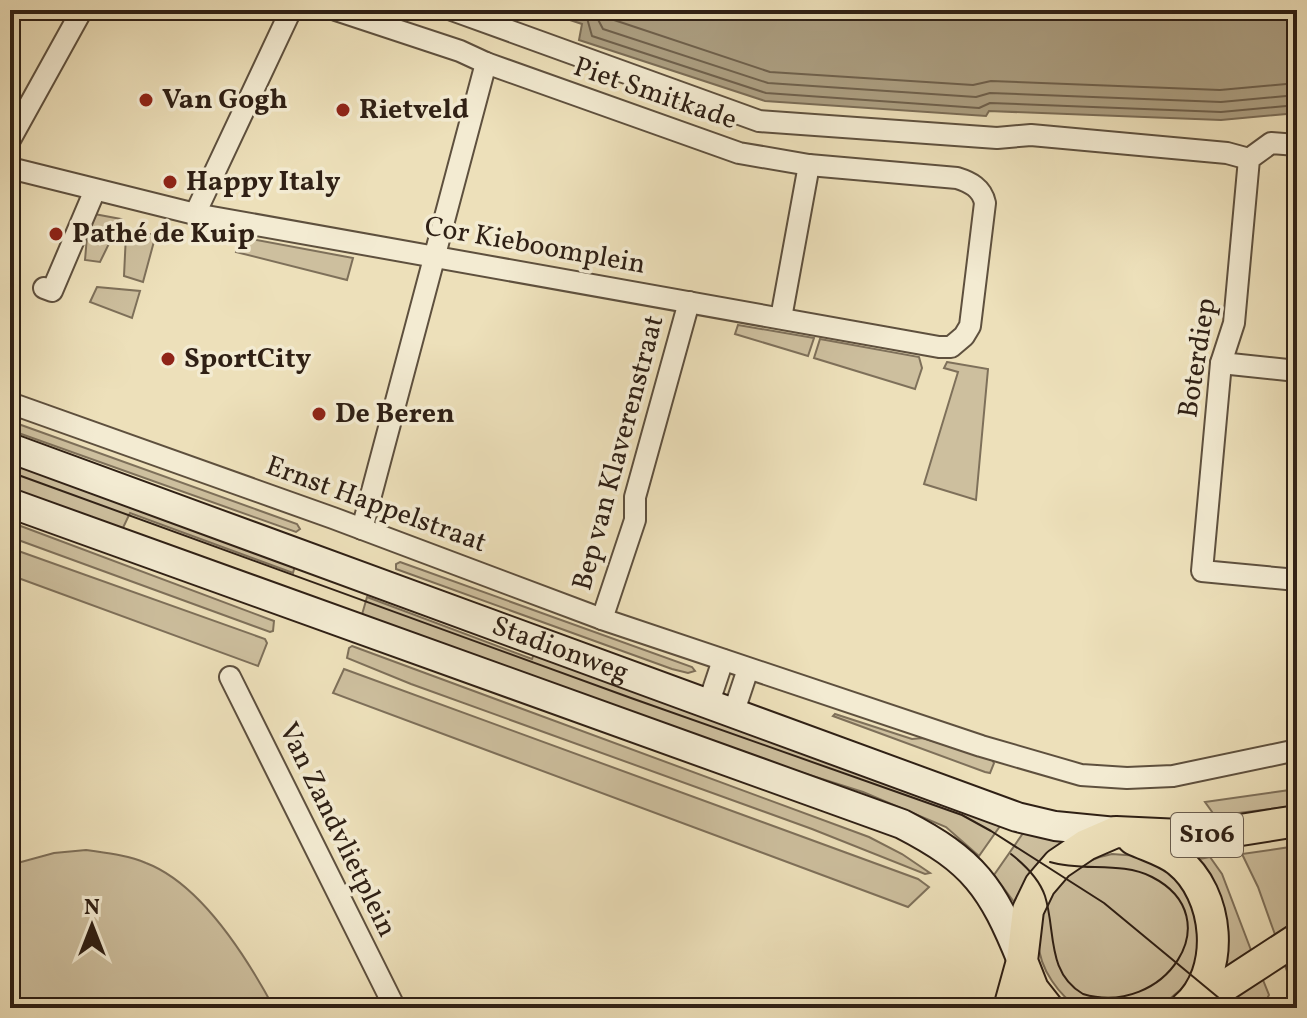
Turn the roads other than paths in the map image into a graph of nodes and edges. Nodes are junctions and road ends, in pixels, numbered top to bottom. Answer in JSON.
{"nodes":[{"id":1,"x":82,"y":10,"type":"edge"},
{"id":2,"x":291,"y":10,"type":"edge"},
{"id":3,"x":336,"y":10,"type":"edge"},
{"id":4,"x":452,"y":10,"type":"edge"},
{"id":5,"x":486,"y":63,"type":"junction"},
{"id":6,"x":10,"y":140,"type":"edge"},
{"id":7,"x":1297,"y":145,"type":"edge"},
{"id":8,"x":1249,"y":159,"type":"junction"},
{"id":9,"x":809,"y":165,"type":"junction"},
{"id":10,"x":10,"y":168,"type":"edge"},
{"id":11,"x":94,"y":193,"type":"junction"},
{"id":12,"x":195,"y":214,"type":"junction"},
{"id":13,"x":434,"y":257,"type":"junction"},
{"id":14,"x":44,"y":288,"type":"dead end"},
{"id":15,"x":689,"y":302,"type":"junction"},
{"id":16,"x":781,"y":318,"type":"junction"},
{"id":17,"x":964,"y":336,"type":"joint"},
{"id":18,"x":1221,"y":363,"type":"junction"},
{"id":19,"x":1297,"y":371,"type":"edge"},
{"id":20,"x":10,"y":403,"type":"edge"},
{"id":21,"x":10,"y":448,"type":"edge"},
{"id":22,"x":10,"y":503,"type":"edge"},
{"id":23,"x":362,"y":529,"type":"junction"},
{"id":24,"x":1297,"y":580,"type":"edge"},
{"id":25,"x":602,"y":619,"type":"junction"},
{"id":26,"x":723,"y":660,"type":"junction"},
{"id":27,"x":748,"y":669,"type":"junction"},
{"id":28,"x":230,"y":677,"type":"dead end"},
{"id":29,"x":721,"y":710,"type":"junction"},
{"id":30,"x":1297,"y":750,"type":"edge"},
{"id":31,"x":1297,"y":821,"type":"edge"},
{"id":32,"x":1116,"y":832,"type":"junction"},
{"id":33,"x":1297,"y":939,"type":"edge"},
{"id":34,"x":1022,"y":961,"type":"junction"},
{"id":35,"x":1207,"y":996,"type":"edge"},
{"id":36,"x":395,"y":1008,"type":"edge"},
{"id":37,"x":1009,"y":1008,"type":"edge"},
{"id":38,"x":1048,"y":1008,"type":"edge"}],
"edges":[{"from":1,"to":6,"type":"street"},
{"from":2,"to":12,"type":"street"},
{"from":3,"to":5,"type":"street","name":"Piet Smitkade"},
{"from":4,"to":8,"type":"street","name":"Piet Smitkade"},
{"from":5,"to":9,"type":"street","name":"Piet Smitkade"},
{"from":5,"to":13,"type":"street"},
{"from":7,"to":8,"type":"street"},
{"from":8,"to":18,"type":"street","name":"Boterdiep"},
{"from":9,"to":16,"type":"street"},
{"from":9,"to":17,"type":"street","name":"Piet Smitkade"},
{"from":10,"to":11,"type":"street","name":"Cor Kieboomplein"},
{"from":11,"to":12,"type":"street","name":"Cor Kieboomplein"},
{"from":11,"to":14,"type":"street"},
{"from":12,"to":13,"type":"street","name":"Cor Kieboomplein"},
{"from":13,"to":15,"type":"street","name":"Cor Kieboomplein"},
{"from":13,"to":23,"type":"street"},
{"from":15,"to":16,"type":"street","name":"Cor Kieboomplein"},
{"from":15,"to":25,"type":"street","name":"Bep van Klaverenstraat"},
{"from":16,"to":17,"type":"street","name":"Cor Kieboomplein"},
{"from":18,"to":19,"type":"street"},
{"from":18,"to":24,"type":"street","name":"Boterdiep"},
{"from":20,"to":23,"type":"street","name":"Ernst Happelstraat"},
{"from":21,"to":29,"type":"main road","name":"Stadionweg","number":"S106"},
{"from":22,"to":34,"type":"main road","name":"Stadionweg"},
{"from":23,"to":25,"type":"street","name":"Ernst Happelstraat"},
{"from":25,"to":26,"type":"street","name":"Ernst Happelstraat"},
{"from":26,"to":27,"type":"street","name":"Ernst Happelstraat"},
{"from":26,"to":29,"type":"street"},
{"from":27,"to":29,"type":"street"},
{"from":27,"to":30,"type":"street","name":"Ernst Happelstraat"},
{"from":28,"to":36,"type":"street","name":"Van Zandvlietplein"},
{"from":29,"to":32,"type":"main road","name":"Stadionweg","number":"S106"},
{"from":31,"to":32,"type":"main road","name":"Stadionweg","number":"S106"},
{"from":32,"to":34,"type":"main road","name":"Stadionweg"},
{"from":32,"to":35,"type":"main road","name":"Stadionweg"},
{"from":33,"to":35,"type":"main road","name":"Stadionweg"},
{"from":34,"to":37,"type":"main road"},
{"from":34,"to":38,"type":"main road","name":"Stadionweg"}]}
